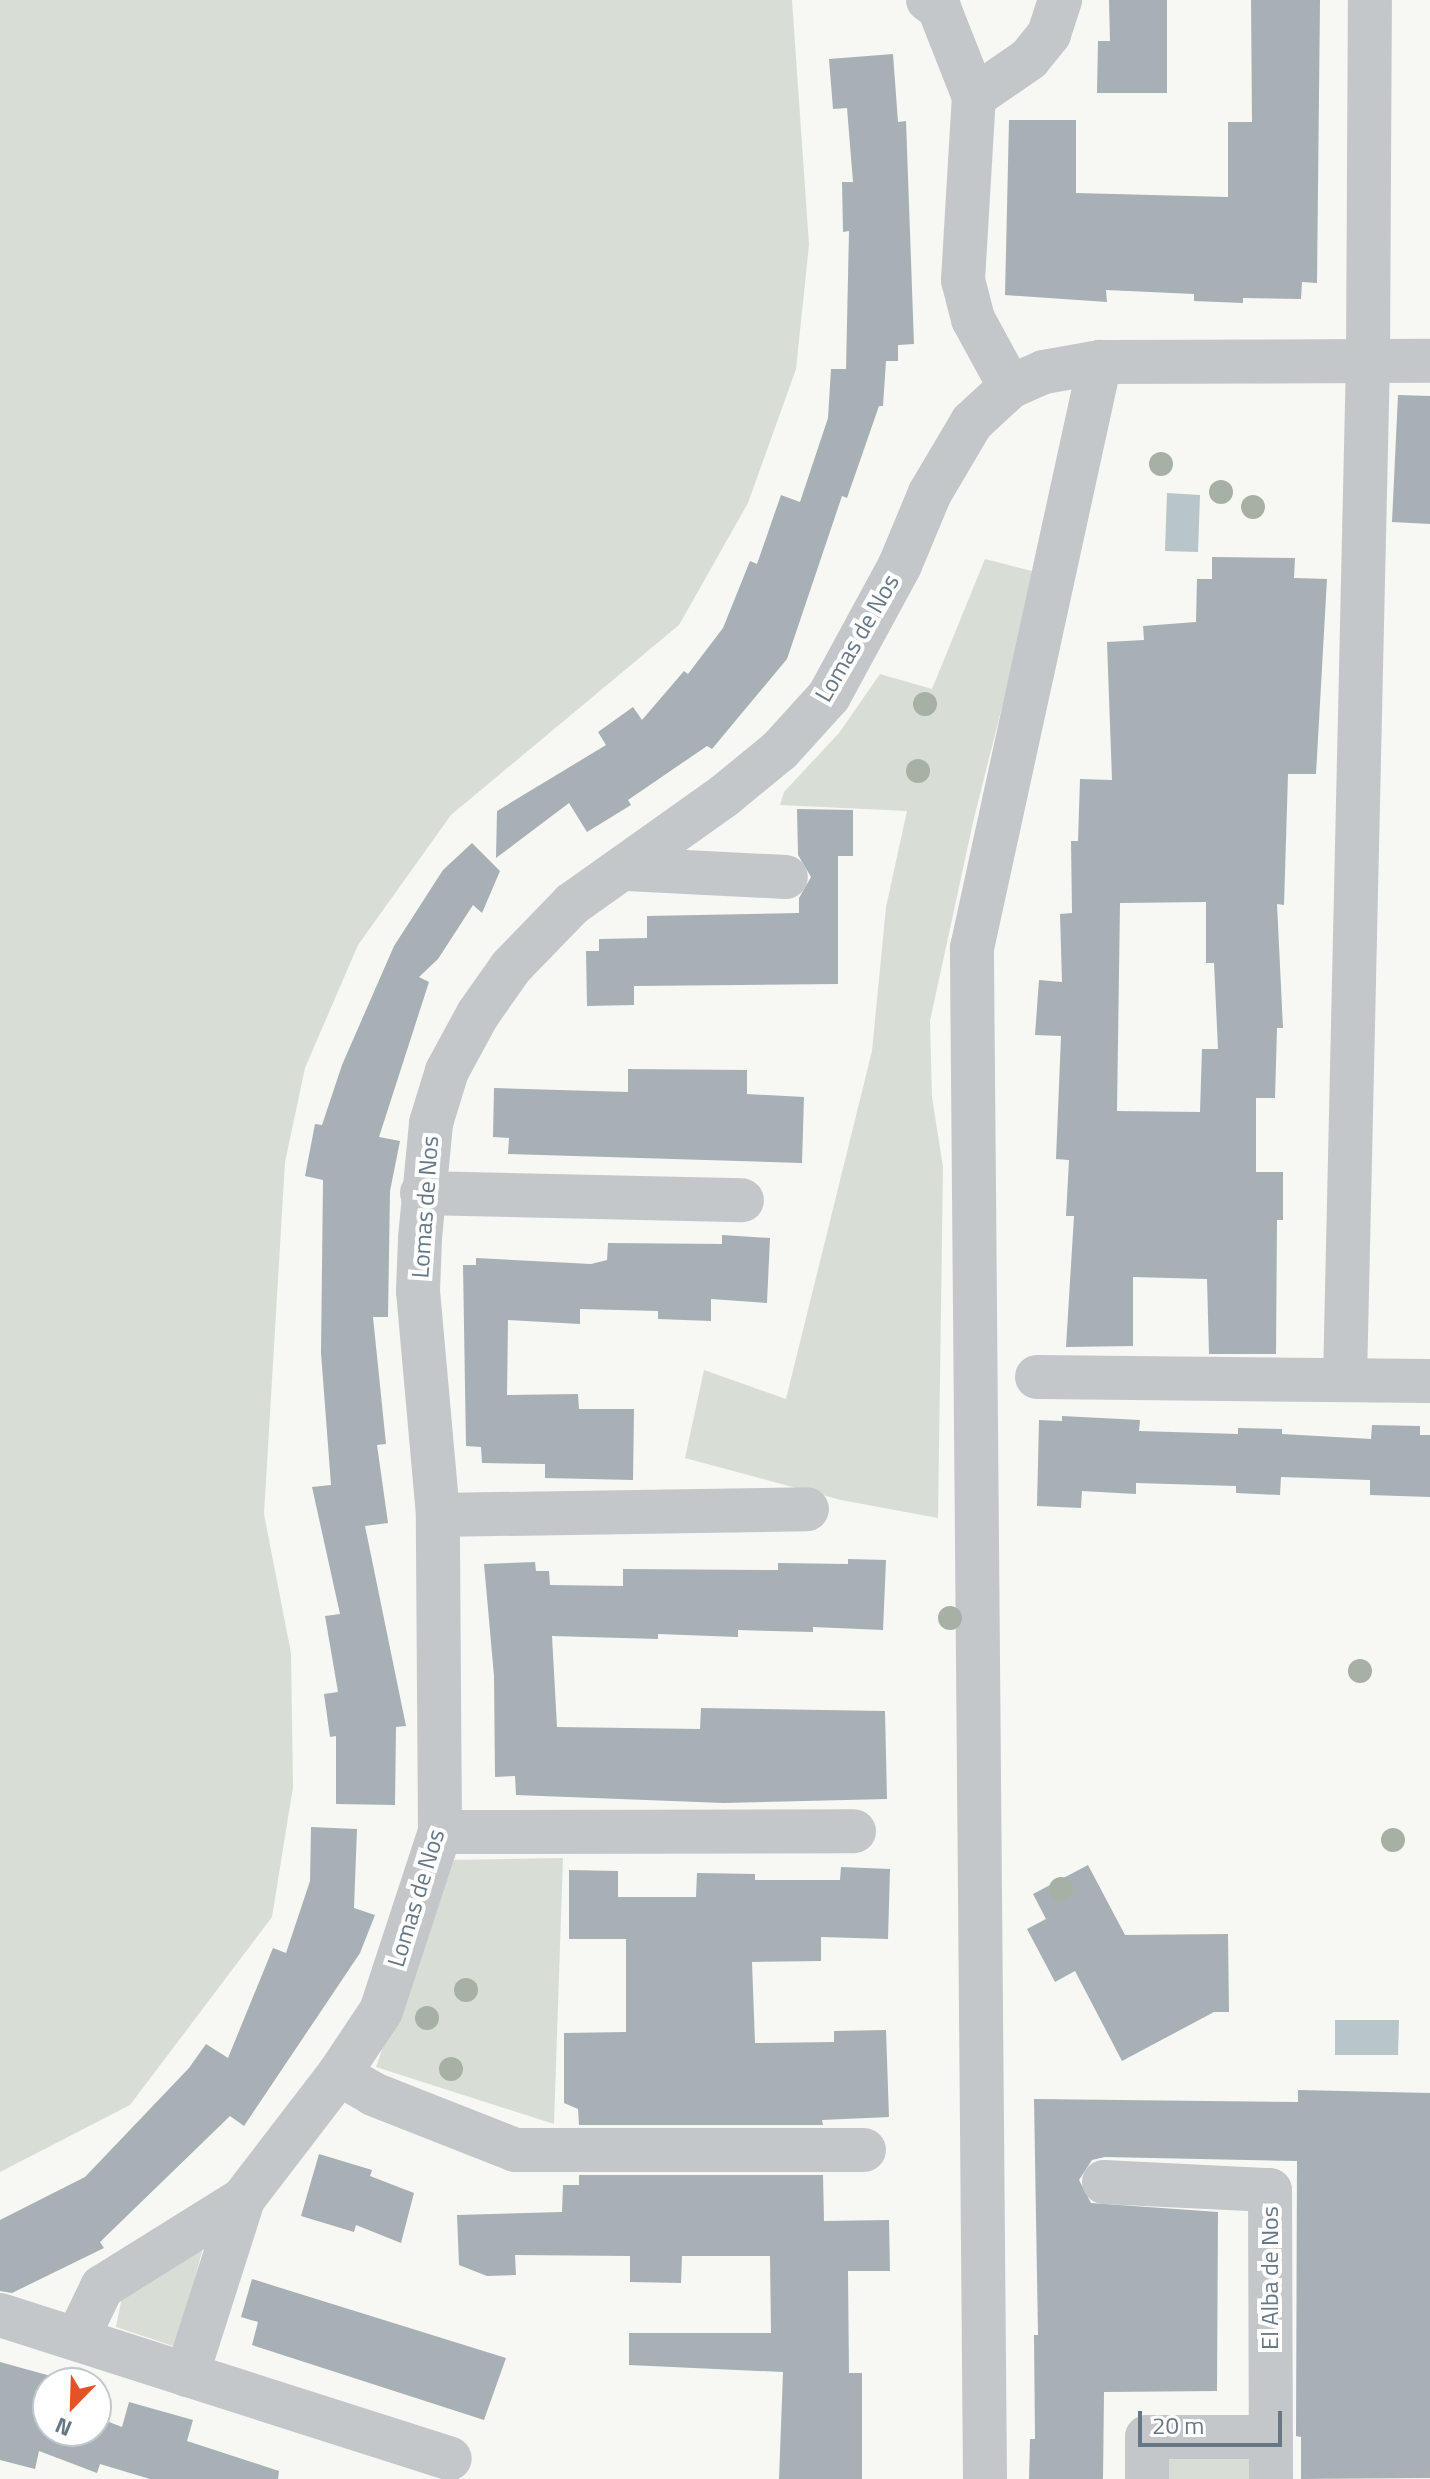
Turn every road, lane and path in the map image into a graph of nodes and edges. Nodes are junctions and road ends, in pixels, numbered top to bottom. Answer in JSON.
{"nodes":[{"id":1,"x":928,"y":0,"type":"edge"},
{"id":2,"x":1060,"y":0,"type":"edge"},
{"id":3,"x":1370,"y":0,"type":"edge"},
{"id":4,"x":974,"y":97,"type":"junction"},
{"id":5,"x":1430,"y":361,"type":"edge"},
{"id":6,"x":1100,"y":362,"type":"junction"},
{"id":7,"x":1368,"y":362,"type":"junction"},
{"id":8,"x":1010,"y":387,"type":"junction"},
{"id":9,"x":627,"y":869,"type":"junction"},
{"id":10,"x":786,"y":877,"type":"dead end"},
{"id":11,"x":422,"y":1193,"type":"junction"},
{"id":12,"x":742,"y":1200,"type":"dead end"},
{"id":13,"x":1037,"y":1377,"type":"dead end"},
{"id":14,"x":1345,"y":1380,"type":"junction"},
{"id":15,"x":1430,"y":1381,"type":"edge"},
{"id":16,"x":807,"y":1509,"type":"dead end"},
{"id":17,"x":438,"y":1515,"type":"junction"},
{"id":18,"x":854,"y":1831,"type":"dead end"},
{"id":19,"x":440,"y":1832,"type":"junction"},
{"id":20,"x":339,"y":2074,"type":"junction"},
{"id":21,"x":864,"y":2150,"type":"dead end"},
{"id":22,"x":1104,"y":2182,"type":"dead end"},
{"id":23,"x":243,"y":2199,"type":"junction"},
{"id":24,"x":0,"y":2315,"type":"edge"},
{"id":25,"x":77,"y":2339,"type":"junction"},
{"id":26,"x":187,"y":2375,"type":"junction"},
{"id":27,"x":1271,"y":2458,"type":"edge"},
{"id":28,"x":450,"y":2459,"type":"dead end"},
{"id":29,"x":985,"y":2479,"type":"edge"},
{"id":30,"x":1147,"y":2479,"type":"edge"}],
"edges":[{"from":1,"to":4,"type":"street"},
{"from":2,"to":4,"type":"street"},
{"from":3,"to":7,"type":"street"},
{"from":4,"to":8,"type":"street"},
{"from":5,"to":7,"type":"street","name":"Lomas de Nos"},
{"from":6,"to":7,"type":"street","name":"Lomas de Nos"},
{"from":6,"to":8,"type":"street","name":"Lomas de Nos"},
{"from":6,"to":29,"type":"street"},
{"from":7,"to":14,"type":"street"},
{"from":8,"to":9,"type":"street","name":"Lomas de Nos"},
{"from":9,"to":10,"type":"street"},
{"from":9,"to":11,"type":"street","name":"Lomas de Nos"},
{"from":11,"to":12,"type":"street"},
{"from":11,"to":17,"type":"street","name":"Lomas de Nos"},
{"from":13,"to":14,"type":"street"},
{"from":14,"to":15,"type":"street"},
{"from":16,"to":17,"type":"street"},
{"from":17,"to":19,"type":"street","name":"Lomas de Nos"},
{"from":18,"to":19,"type":"street"},
{"from":19,"to":20,"type":"street","name":"Lomas de Nos"},
{"from":20,"to":21,"type":"street"},
{"from":20,"to":23,"type":"street","name":"Lomas de Nos"},
{"from":22,"to":27,"type":"street","name":"El Alba de Nos"},
{"from":23,"to":25,"type":"street","name":"Lomas de Nos"},
{"from":23,"to":26,"type":"street"},
{"from":24,"to":25,"type":"street"},
{"from":25,"to":26,"type":"street"},
{"from":26,"to":28,"type":"street"},
{"from":27,"to":30,"type":"street","name":"El Alba de Nos"}]}
